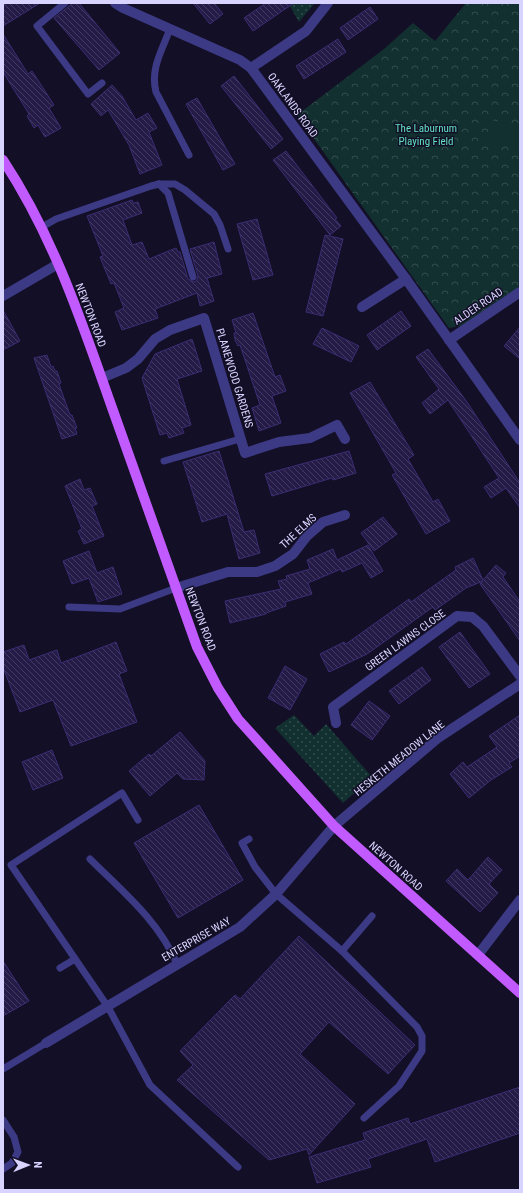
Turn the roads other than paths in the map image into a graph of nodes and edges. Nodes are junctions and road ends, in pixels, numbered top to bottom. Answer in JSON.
{"nodes":[{"id":1,"x":65,"y":3,"type":"edge"},
{"id":2,"x":115,"y":3,"type":"edge"},
{"id":3,"x":328,"y":3,"type":"edge"},
{"id":4,"x":170,"y":29,"type":"junction"},
{"id":5,"x":251,"y":68,"type":"junction"},
{"id":6,"x":102,"y":83,"type":"dead end"},
{"id":7,"x":189,"y":155,"type":"dead end"},
{"id":8,"x":3,"y":160,"type":"edge"},
{"id":9,"x":159,"y":184,"type":"junction"},
{"id":10,"x":42,"y":227,"type":"junction"},
{"id":11,"x":228,"y":249,"type":"dead end"},
{"id":12,"x":58,"y":264,"type":"junction"},
{"id":13,"x":193,"y":277,"type":"dead end"},
{"id":14,"x":406,"y":279,"type":"junction"},
{"id":15,"x":520,"y":292,"type":"edge"},
{"id":16,"x":3,"y":296,"type":"edge"},
{"id":17,"x":362,"y":307,"type":"dead end"},
{"id":18,"x":449,"y":340,"type":"junction"},
{"id":19,"x":102,"y":378,"type":"junction"},
{"id":20,"x":345,"y":439,"type":"dead end"},
{"id":21,"x":240,"y":440,"type":"junction"},
{"id":22,"x":520,"y":440,"type":"edge"},
{"id":23,"x":164,"y":461,"type":"dead end"},
{"id":24,"x":345,"y":515,"type":"dead end"},
{"id":25,"x":176,"y":588,"type":"junction"},
{"id":26,"x":69,"y":607,"type":"dead end"},
{"id":27,"x":520,"y":676,"type":"edge"},
{"id":28,"x":520,"y":684,"type":"edge"},
{"id":29,"x":336,"y":723,"type":"dead end"},
{"id":30,"x":138,"y":820,"type":"dead end"},
{"id":31,"x":334,"y":826,"type":"junction"},
{"id":32,"x":249,"y":839,"type":"dead end"},
{"id":33,"x":90,"y":859,"type":"dead end"},
{"id":34,"x":276,"y":894,"type":"junction"},
{"id":35,"x":520,"y":900,"type":"edge"},
{"id":36,"x":372,"y":916,"type":"dead end"},
{"id":37,"x":342,"y":951,"type":"junction"},
{"id":38,"x":478,"y":955,"type":"junction"},
{"id":39,"x":75,"y":959,"type":"junction"},
{"id":40,"x":177,"y":964,"type":"junction"},
{"id":41,"x":60,"y":968,"type":"dead end"},
{"id":42,"x":520,"y":993,"type":"edge"},
{"id":43,"x":108,"y":1007,"type":"junction"},
{"id":44,"x":46,"y":1044,"type":"joint"},
{"id":45,"x":3,"y":1069,"type":"edge"},
{"id":46,"x":364,"y":1118,"type":"dead end"},
{"id":47,"x":3,"y":1120,"type":"edge"},
{"id":48,"x":238,"y":1167,"type":"dead end"},
{"id":49,"x":3,"y":1169,"type":"edge"}],
"edges":[{"from":1,"to":6,"type":"lane"},
{"from":2,"to":4,"type":"street","name":"OAKLANDS ROAD"},
{"from":3,"to":5,"type":"street"},
{"from":4,"to":5,"type":"street","name":"OAKLANDS ROAD"},
{"from":4,"to":7,"type":"lane"},
{"from":5,"to":14,"type":"street","name":"OAKLANDS ROAD"},
{"from":8,"to":10,"type":"main road","name":"NEWTON ROAD"},
{"from":9,"to":10,"type":"lane"},
{"from":9,"to":11,"type":"lane"},
{"from":9,"to":13,"type":"lane"},
{"from":10,"to":12,"type":"main road","name":"NEWTON ROAD"},
{"from":12,"to":16,"type":"street"},
{"from":12,"to":19,"type":"main road","name":"NEWTON ROAD"},
{"from":14,"to":17,"type":"street"},
{"from":14,"to":18,"type":"street","name":"OAKLANDS ROAD"},
{"from":15,"to":18,"type":"street","name":"ALDER ROAD"},
{"from":18,"to":22,"type":"street","name":"OAKLANDS ROAD"},
{"from":19,"to":21,"type":"street","name":"PLANEWOOD GARDENS"},
{"from":19,"to":25,"type":"main road","name":"NEWTON ROAD"},
{"from":20,"to":21,"type":"street","name":"PLANEWOOD GARDENS"},
{"from":21,"to":23,"type":"lane"},
{"from":24,"to":25,"type":"street","name":"THE ELMS"},
{"from":25,"to":26,"type":"lane"},
{"from":25,"to":31,"type":"main road","name":"NEWTON ROAD"},
{"from":27,"to":29,"type":"street","name":"GREEN LAWNS CLOSE"},
{"from":28,"to":31,"type":"street","name":"HESKETH MEADOW LANE"},
{"from":30,"to":39,"type":"lane"},
{"from":31,"to":34,"type":"street","name":"ENTERPRISE WAY"},
{"from":31,"to":38,"type":"main road","name":"NEWTON ROAD"},
{"from":32,"to":34,"type":"lane"},
{"from":33,"to":40,"type":"lane"},
{"from":34,"to":37,"type":"lane"},
{"from":34,"to":40,"type":"street","name":"ENTERPRISE WAY"},
{"from":35,"to":38,"type":"street"},
{"from":36,"to":37,"type":"lane"},
{"from":37,"to":46,"type":"lane"},
{"from":38,"to":42,"type":"main road","name":"NEWTON ROAD"},
{"from":39,"to":41,"type":"lane"},
{"from":39,"to":43,"type":"lane"},
{"from":40,"to":43,"type":"street","name":"ENTERPRISE WAY"},
{"from":43,"to":44,"type":"street","name":"ENTERPRISE WAY"},
{"from":43,"to":48,"type":"lane"},
{"from":44,"to":45,"type":"lane"},
{"from":47,"to":49,"type":"lane"}]}
